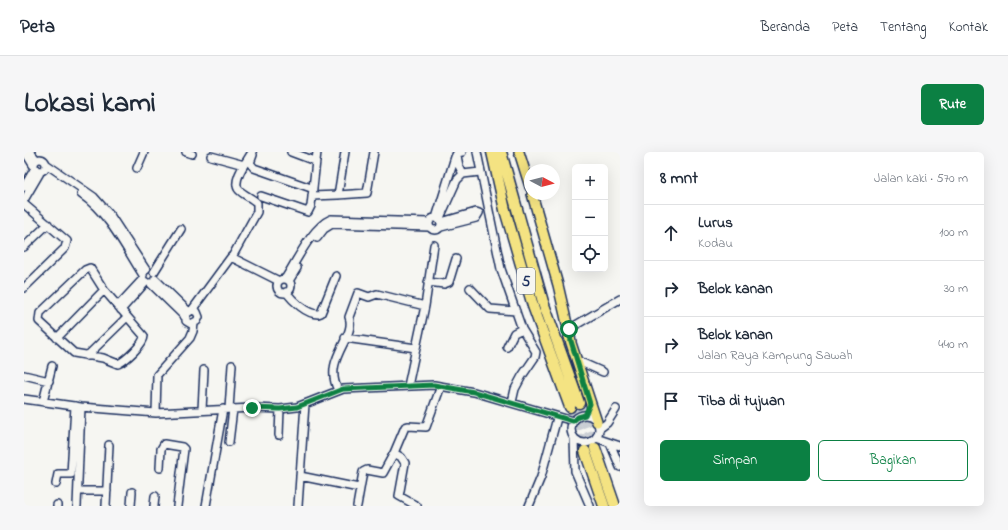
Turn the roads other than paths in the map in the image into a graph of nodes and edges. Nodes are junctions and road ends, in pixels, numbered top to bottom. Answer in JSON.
{"nodes":[{"id":1,"x":25,"y":152,"type":"edge"},
{"id":2,"x":30,"y":152,"type":"edge"},
{"id":3,"x":144,"y":152,"type":"edge"},
{"id":4,"x":253,"y":152,"type":"edge"},
{"id":5,"x":291,"y":152,"type":"edge"},
{"id":6,"x":317,"y":152,"type":"edge"},
{"id":7,"x":345,"y":152,"type":"edge"},
{"id":8,"x":374,"y":152,"type":"edge"},
{"id":9,"x":476,"y":152,"type":"edge"},
{"id":10,"x":492,"y":152,"type":"edge"},
{"id":11,"x":501,"y":152,"type":"edge"},
{"id":12,"x":519,"y":152,"type":"edge"},
{"id":13,"x":460,"y":153,"type":"edge"},
{"id":14,"x":211,"y":156,"type":"dead end"},
{"id":15,"x":315,"y":161,"type":"junction"},
{"id":16,"x":244,"y":165,"type":"junction"},
{"id":17,"x":39,"y":166,"type":"junction"},
{"id":18,"x":137,"y":168,"type":"dead end"},
{"id":19,"x":524,"y":168,"type":"edge"},
{"id":20,"x":480,"y":172,"type":"junction"},
{"id":21,"x":463,"y":174,"type":"junction"},
{"id":22,"x":447,"y":181,"type":"junction"},
{"id":23,"x":455,"y":185,"type":"junction"},
{"id":24,"x":24,"y":187,"type":"edge"},
{"id":25,"x":312,"y":188,"type":"junction"},
{"id":26,"x":338,"y":195,"type":"junction"},
{"id":27,"x":261,"y":196,"type":"dead end"},
{"id":28,"x":312,"y":196,"type":"junction"},
{"id":29,"x":24,"y":200,"type":"edge"},
{"id":30,"x":534,"y":200,"type":"edge"},
{"id":31,"x":24,"y":204,"type":"edge"},
{"id":32,"x":439,"y":221,"type":"junction"},
{"id":33,"x":48,"y":224,"type":"junction"},
{"id":34,"x":429,"y":225,"type":"junction"},
{"id":35,"x":181,"y":229,"type":"dead end"},
{"id":36,"x":434,"y":245,"type":"dead end"},
{"id":37,"x":24,"y":247,"type":"edge"},
{"id":38,"x":232,"y":257,"type":"junction"},
{"id":39,"x":456,"y":259,"type":"dead end"},
{"id":40,"x":336,"y":276,"type":"dead end"},
{"id":41,"x":148,"y":277,"type":"junction"},
{"id":42,"x":283,"y":281,"type":"junction"},
{"id":43,"x":428,"y":282,"type":"junction"},
{"id":44,"x":558,"y":285,"type":"junction"},
{"id":45,"x":24,"y":288,"type":"edge"},
{"id":46,"x":470,"y":288,"type":"dead end"},
{"id":47,"x":104,"y":290,"type":"junction"},
{"id":48,"x":286,"y":292,"type":"junction"},
{"id":49,"x":620,"y":299,"type":"edge"},
{"id":50,"x":425,"y":306,"type":"junction"},
{"id":51,"x":120,"y":308,"type":"junction"},
{"id":52,"x":190,"y":312,"type":"junction"},
{"id":53,"x":516,"y":312,"type":"junction"},
{"id":54,"x":127,"y":317,"type":"junction"},
{"id":55,"x":194,"y":324,"type":"junction"},
{"id":56,"x":522,"y":329,"type":"junction"},
{"id":57,"x":569,"y":329,"type":"junction"},
{"id":58,"x":57,"y":338,"type":"junction"},
{"id":59,"x":345,"y":338,"type":"junction"},
{"id":60,"x":571,"y":341,"type":"junction"},
{"id":61,"x":507,"y":347,"type":"dead end"},
{"id":62,"x":416,"y":348,"type":"junction"},
{"id":63,"x":87,"y":356,"type":"junction"},
{"id":64,"x":576,"y":360,"type":"junction"},
{"id":65,"x":232,"y":365,"type":"dead end"},
{"id":66,"x":52,"y":366,"type":"dead end"},
{"id":67,"x":204,"y":370,"type":"dead end"},
{"id":68,"x":603,"y":372,"type":"dead end"},
{"id":69,"x":24,"y":375,"type":"edge"},
{"id":70,"x":48,"y":381,"type":"junction"},
{"id":71,"x":408,"y":386,"type":"junction"},
{"id":72,"x":441,"y":386,"type":"junction"},
{"id":73,"x":338,"y":390,"type":"junction"},
{"id":74,"x":24,"y":399,"type":"edge"},
{"id":75,"x":43,"y":402,"type":"junction"},
{"id":76,"x":512,"y":402,"type":"junction"},
{"id":77,"x":305,"y":404,"type":"junction"},
{"id":78,"x":590,"y":404,"type":"junction"},
{"id":79,"x":78,"y":407,"type":"junction"},
{"id":80,"x":228,"y":409,"type":"junction"},
{"id":81,"x":280,"y":409,"type":"junction"},
{"id":82,"x":616,"y":409,"type":"dead end"},
{"id":83,"x":202,"y":410,"type":"junction"},
{"id":84,"x":156,"y":413,"type":"junction"},
{"id":85,"x":585,"y":415,"type":"junction"},
{"id":86,"x":557,"y":418,"type":"junction"},
{"id":87,"x":573,"y":421,"type":"junction"},
{"id":88,"x":598,"y":427,"type":"junction"},
{"id":89,"x":571,"y":429,"type":"junction"},
{"id":90,"x":279,"y":435,"type":"dead end"},
{"id":91,"x":574,"y":439,"type":"junction"},
{"id":92,"x":229,"y":442,"type":"dead end"},
{"id":93,"x":610,"y":442,"type":"junction"},
{"id":94,"x":109,"y":445,"type":"dead end"},
{"id":95,"x":589,"y":445,"type":"junction"},
{"id":96,"x":620,"y":446,"type":"edge"},
{"id":97,"x":394,"y":453,"type":"junction"},
{"id":98,"x":573,"y":453,"type":"junction"},
{"id":99,"x":620,"y":467,"type":"edge"},
{"id":100,"x":160,"y":468,"type":"dead end"},
{"id":101,"x":300,"y":476,"type":"junction"},
{"id":102,"x":56,"y":484,"type":"dead end"},
{"id":103,"x":359,"y":488,"type":"junction"},
{"id":104,"x":78,"y":490,"type":"junction"},
{"id":105,"x":107,"y":491,"type":"junction"},
{"id":106,"x":132,"y":492,"type":"dead end"},
{"id":107,"x":155,"y":496,"type":"dead end"},
{"id":108,"x":77,"y":506,"type":"edge"},
{"id":109,"x":106,"y":506,"type":"edge"},
{"id":110,"x":131,"y":506,"type":"edge"},
{"id":111,"x":154,"y":506,"type":"edge"},
{"id":112,"x":177,"y":506,"type":"edge"},
{"id":113,"x":206,"y":506,"type":"edge"},
{"id":114,"x":298,"y":506,"type":"edge"},
{"id":115,"x":356,"y":506,"type":"edge"},
{"id":116,"x":417,"y":506,"type":"edge"},
{"id":117,"x":529,"y":506,"type":"edge"},
{"id":118,"x":590,"y":506,"type":"edge"},
{"id":119,"x":604,"y":506,"type":"edge"},
{"id":120,"x":615,"y":506,"type":"edge"}],
"edges":[{"from":1,"to":17,"type":"street"},
{"from":2,"to":17,"type":"street"},
{"from":3,"to":18,"type":"street"},
{"from":4,"to":16,"type":"street"},
{"from":4,"to":25,"type":"street"},
{"from":5,"to":15,"type":"street"},
{"from":6,"to":15,"type":"street"},
{"from":7,"to":26,"type":"street"},
{"from":8,"to":26,"type":"street"},
{"from":9,"to":20,"type":"street"},
{"from":10,"to":11,"type":"highway","number":"5"},
{"from":12,"to":19,"type":"main road"},
{"from":13,"to":21,"type":"street"},
{"from":13,"to":22,"type":"street"},
{"from":14,"to":16,"type":"street"},
{"from":15,"to":25,"type":"street"},
{"from":16,"to":38,"type":"street"},
{"from":17,"to":24,"type":"street"},
{"from":17,"to":29,"type":"street"},
{"from":17,"to":41,"type":"street"},
{"from":20,"to":21,"type":"street"},
{"from":20,"to":53,"type":"street"},
{"from":21,"to":23,"type":"street"},
{"from":22,"to":23,"type":"street"},
{"from":22,"to":32,"type":"street"},
{"from":23,"to":32,"type":"street"},
{"from":25,"to":28,"type":"street"},
{"from":26,"to":28,"type":"street"},
{"from":27,"to":28,"type":"street"},
{"from":30,"to":44,"type":"main road"},
{"from":31,"to":33,"type":"street"},
{"from":32,"to":34,"type":"street"},
{"from":32,"to":34,"type":"street"},
{"from":33,"to":37,"type":"street"},
{"from":33,"to":45,"type":"street"},
{"from":34,"to":42,"type":"street"},
{"from":35,"to":41,"type":"street"},
{"from":36,"to":43,"type":"street"},
{"from":38,"to":42,"type":"street"},
{"from":38,"to":52,"type":"street"},
{"from":39,"to":43,"type":"street"},
{"from":40,"to":48,"type":"street"},
{"from":41,"to":51,"type":"street"},
{"from":41,"to":52,"type":"street"},
{"from":42,"to":48,"type":"street"},
{"from":42,"to":48,"type":"street"},
{"from":42,"to":52,"type":"street"},
{"from":43,"to":50,"type":"street"},
{"from":44,"to":57,"type":"main road"},
{"from":44,"to":60,"type":"main road"},
{"from":46,"to":53,"type":"street"},
{"from":47,"to":51,"type":"street"},
{"from":47,"to":58,"type":"street"},
{"from":47,"to":58,"type":"street"},
{"from":49,"to":57,"type":"street"},
{"from":50,"to":59,"type":"street"},
{"from":50,"to":62,"type":"street"},
{"from":51,"to":54,"type":"street"},
{"from":52,"to":55,"type":"street"},
{"from":52,"to":55,"type":"street"},
{"from":53,"to":56,"type":"street"},
{"from":54,"to":63,"type":"street"},
{"from":54,"to":63,"type":"street"},
{"from":55,"to":84,"type":"street"},
{"from":56,"to":61,"type":"street"},
{"from":56,"to":76,"type":"street"},
{"from":57,"to":60,"type":"main road"},
{"from":58,"to":63,"type":"street"},
{"from":59,"to":62,"type":"street"},
{"from":59,"to":73,"type":"street"},
{"from":60,"to":64,"type":"main road"},
{"from":62,"to":71,"type":"street"},
{"from":64,"to":68,"type":"street"},
{"from":64,"to":78,"type":"main road"},
{"from":65,"to":80,"type":"street"},
{"from":66,"to":70,"type":"street"},
{"from":67,"to":83,"type":"street"},
{"from":69,"to":70,"type":"street"},
{"from":70,"to":75,"type":"street"},
{"from":71,"to":72,"type":"street"},
{"from":71,"to":73,"type":"street"},
{"from":72,"to":76,"type":"street"},
{"from":72,"to":97,"type":"street"},
{"from":73,"to":77,"type":"street"},
{"from":74,"to":75,"type":"street"},
{"from":75,"to":79,"type":"street"},
{"from":76,"to":86,"type":"street"},
{"from":77,"to":81,"type":"street"},
{"from":77,"to":101,"type":"street"},
{"from":78,"to":85,"type":"main road"},
{"from":78,"to":88,"type":"main road"},
{"from":79,"to":84,"type":"street"},
{"from":79,"to":102,"type":"street"},
{"from":79,"to":104,"type":"street"},
{"from":80,"to":81,"type":"street"},
{"from":80,"to":83,"type":"street"},
{"from":80,"to":92,"type":"street"},
{"from":80,"to":113,"type":"street"},
{"from":81,"to":90,"type":"street"},
{"from":82,"to":88,"type":"street"},
{"from":83,"to":84,"type":"street"},
{"from":85,"to":87,"type":"street"},
{"from":85,"to":88,"type":"street"},
{"from":86,"to":87,"type":"street"},
{"from":86,"to":89,"type":"street"},
{"from":86,"to":117,"type":"street"},
{"from":87,"to":89,"type":"street"},
{"from":88,"to":93,"type":"street"},
{"from":88,"to":95,"type":"street"},
{"from":89,"to":91,"type":"street"},
{"from":91,"to":95,"type":"street"},
{"from":91,"to":98,"type":"street"},
{"from":93,"to":95,"type":"street"},
{"from":93,"to":96,"type":"street"},
{"from":93,"to":99,"type":"street"},
{"from":94,"to":105,"type":"street"},
{"from":95,"to":98,"type":"street"},
{"from":95,"to":119,"type":"highway"},
{"from":95,"to":120,"type":"highway"},
{"from":97,"to":103,"type":"street"},
{"from":97,"to":116,"type":"street"},
{"from":98,"to":118,"type":"street"},
{"from":100,"to":112,"type":"street"},
{"from":101,"to":103,"type":"street"},
{"from":101,"to":114,"type":"street"},
{"from":103,"to":115,"type":"street"},
{"from":104,"to":105,"type":"street"},
{"from":104,"to":108,"type":"street"},
{"from":105,"to":109,"type":"street"},
{"from":106,"to":110,"type":"street"},
{"from":107,"to":111,"type":"street"}]}
